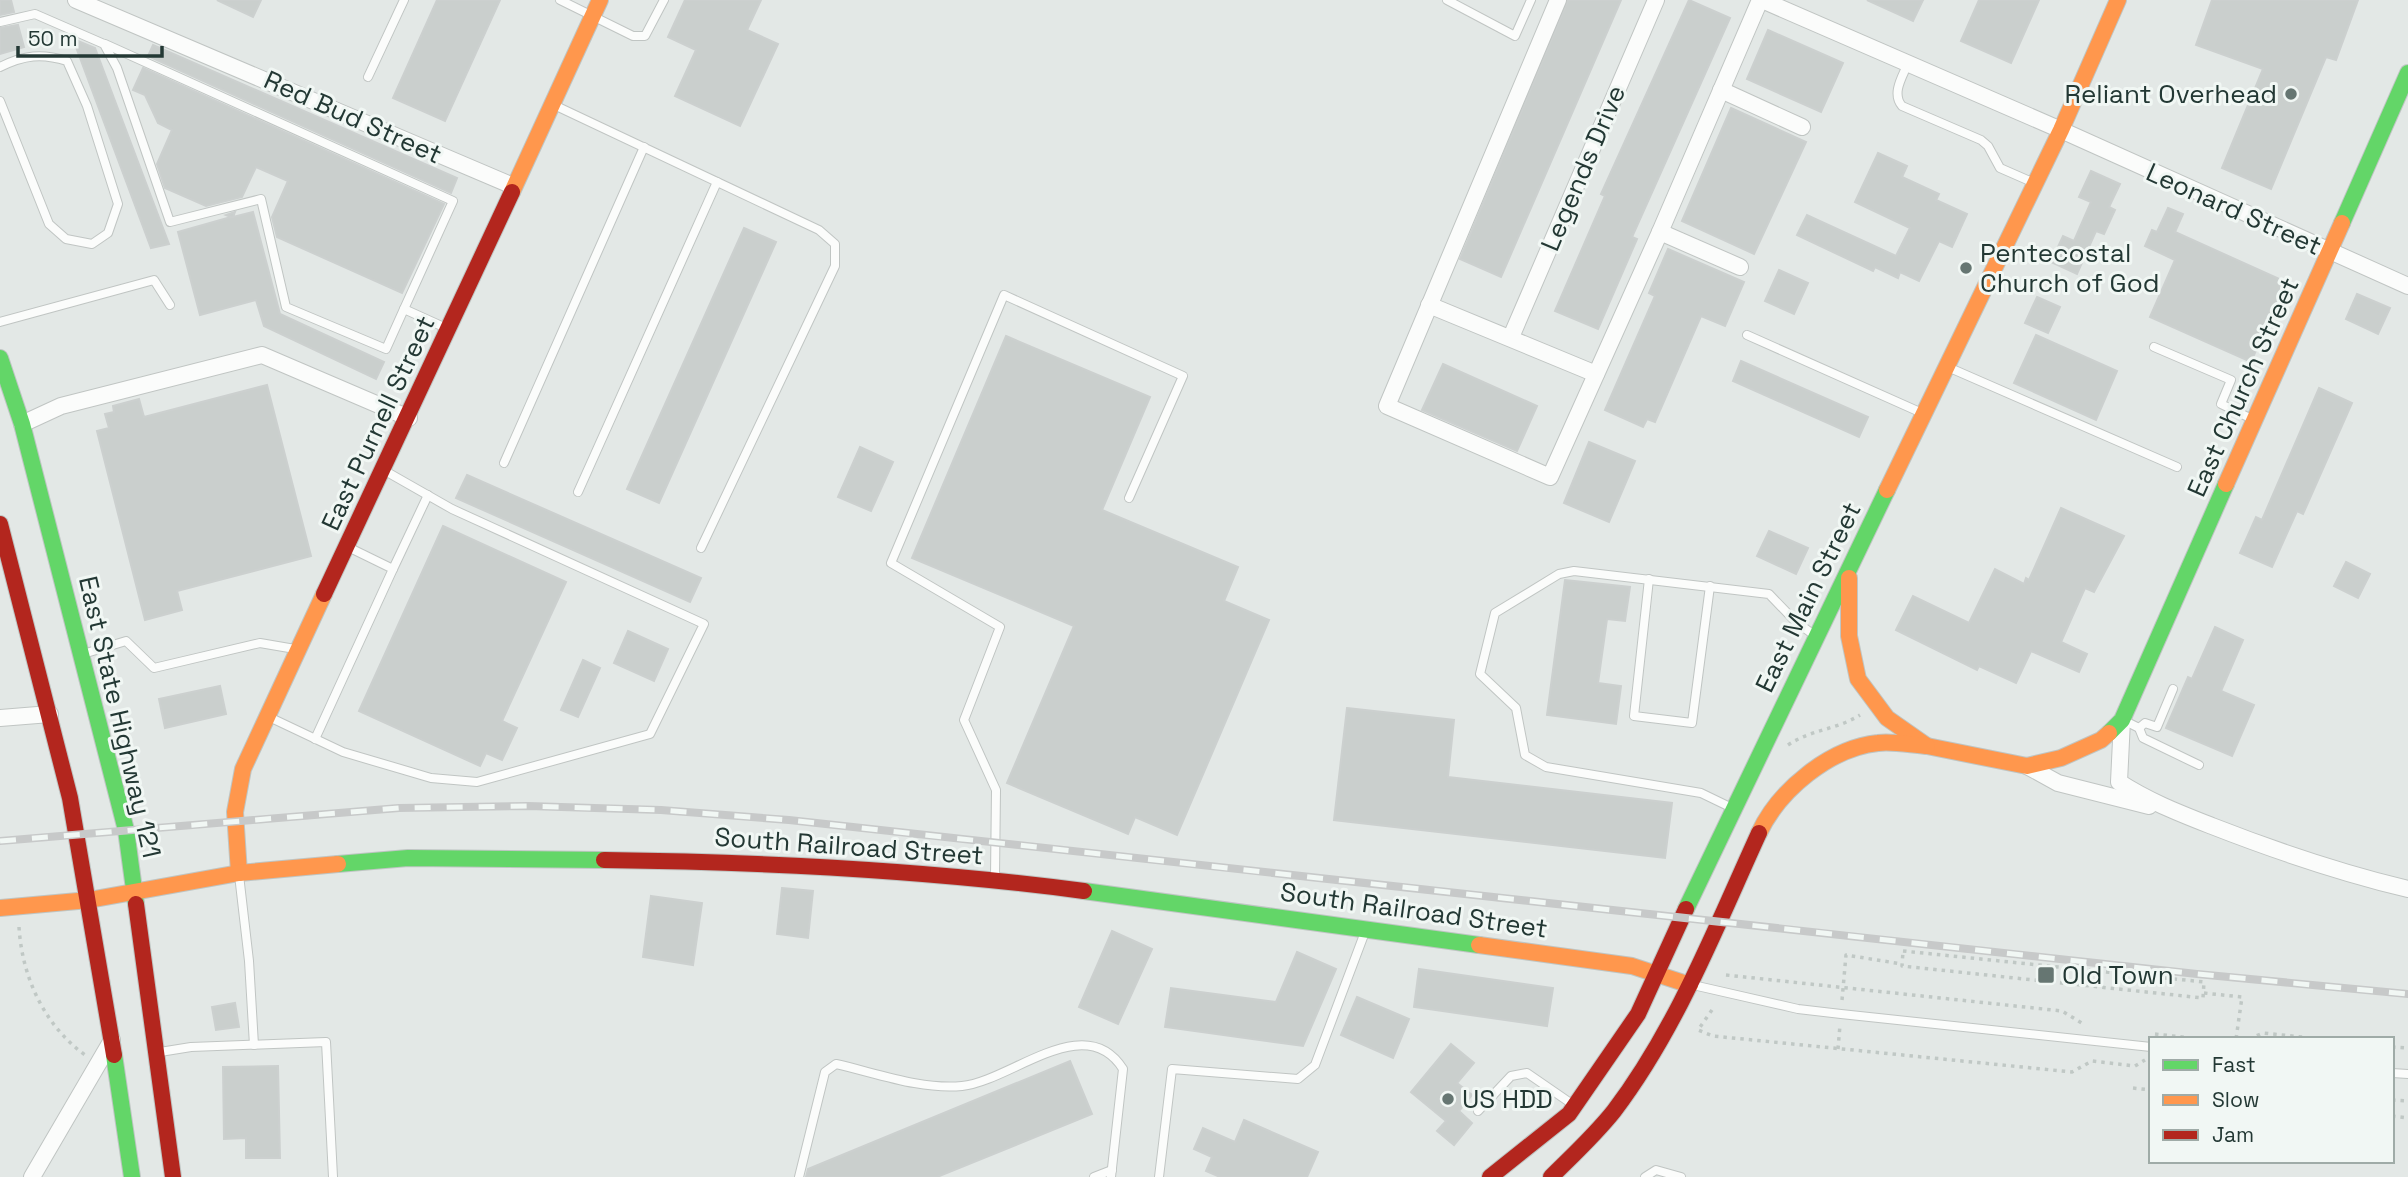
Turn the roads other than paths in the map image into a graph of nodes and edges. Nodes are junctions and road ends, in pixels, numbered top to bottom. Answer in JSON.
{"nodes":[{"id":1,"x":76,"y":0,"type":"edge"},
{"id":2,"x":404,"y":0,"type":"edge"},
{"id":3,"x":560,"y":0,"type":"edge"},
{"id":4,"x":600,"y":0,"type":"edge"},
{"id":5,"x":663,"y":0,"type":"edge"},
{"id":6,"x":1447,"y":0,"type":"edge"},
{"id":7,"x":1531,"y":0,"type":"edge"},
{"id":8,"x":1558,"y":0,"type":"edge"},
{"id":9,"x":1656,"y":0,"type":"edge"},
{"id":10,"x":1761,"y":0,"type":"edge"},
{"id":11,"x":2118,"y":0,"type":"edge"},
{"id":12,"x":592,"y":16,"type":"junction"},
{"id":13,"x":0,"y":22,"type":"edge"},
{"id":14,"x":104,"y":44,"type":"junction"},
{"id":15,"x":1908,"y":63,"type":"junction"},
{"id":16,"x":0,"y":67,"type":"edge"},
{"id":17,"x":2408,"y":73,"type":"edge"},
{"id":18,"x":368,"y":77,"type":"dead end"},
{"id":19,"x":1721,"y":90,"type":"junction"},
{"id":20,"x":0,"y":101,"type":"edge"},
{"id":21,"x":551,"y":104,"type":"junction"},
{"id":22,"x":1802,"y":127,"type":"dead end"},
{"id":23,"x":2061,"y":130,"type":"junction"},
{"id":24,"x":644,"y":147,"type":"junction"},
{"id":25,"x":718,"y":182,"type":"junction"},
{"id":26,"x":2035,"y":183,"type":"junction"},
{"id":27,"x":513,"y":186,"type":"junction"},
{"id":28,"x":1660,"y":232,"type":"junction"},
{"id":29,"x":2329,"y":252,"type":"junction"},
{"id":30,"x":1740,"y":267,"type":"dead end"},
{"id":31,"x":2408,"y":286,"type":"edge"},
{"id":32,"x":1429,"y":305,"type":"junction"},
{"id":33,"x":170,"y":306,"type":"dead end"},
{"id":34,"x":404,"y":309,"type":"junction"},
{"id":35,"x":0,"y":322,"type":"edge"},
{"id":36,"x":449,"y":329,"type":"junction"},
{"id":37,"x":1747,"y":335,"type":"dead end"},
{"id":38,"x":1511,"y":337,"type":"junction"},
{"id":39,"x":2154,"y":346,"type":"dead end"},
{"id":40,"x":0,"y":358,"type":"edge"},
{"id":41,"x":1947,"y":367,"type":"junction"},
{"id":42,"x":1596,"y":374,"type":"junction"},
{"id":43,"x":1924,"y":414,"type":"junction"},
{"id":44,"x":409,"y":418,"type":"junction"},
{"id":45,"x":2254,"y":421,"type":"junction"},
{"id":46,"x":22,"y":424,"type":"junction"},
{"id":47,"x":503,"y":463,"type":"dead end"},
{"id":48,"x":2177,"y":467,"type":"dead end"},
{"id":49,"x":384,"y":471,"type":"junction"},
{"id":50,"x":578,"y":492,"type":"dead end"},
{"id":51,"x":428,"y":495,"type":"junction"},
{"id":52,"x":1129,"y":498,"type":"dead end"},
{"id":53,"x":0,"y":524,"type":"edge"},
{"id":54,"x":348,"y":547,"type":"junction"},
{"id":55,"x":701,"y":548,"type":"dead end"},
{"id":56,"x":393,"y":569,"type":"junction"},
{"id":57,"x":1849,"y":570,"type":"junction"},
{"id":58,"x":1649,"y":579,"type":"junction"},
{"id":59,"x":1710,"y":586,"type":"junction"},
{"id":60,"x":1816,"y":637,"type":"junction"},
{"id":61,"x":298,"y":650,"type":"junction"},
{"id":62,"x":82,"y":654,"type":"junction"},
{"id":63,"x":2173,"y":688,"type":"dead end"},
{"id":64,"x":50,"y":714,"type":"junction"},
{"id":65,"x":266,"y":716,"type":"junction"},
{"id":66,"x":0,"y":718,"type":"edge"},
{"id":67,"x":2122,"y":720,"type":"junction"},
{"id":68,"x":2139,"y":728,"type":"junction"},
{"id":69,"x":315,"y":738,"type":"junction"},
{"id":70,"x":1927,"y":746,"type":"junction"},
{"id":71,"x":2199,"y":765,"type":"dead end"},
{"id":72,"x":2027,"y":766,"type":"junction"},
{"id":73,"x":1733,"y":808,"type":"junction"},
{"id":74,"x":2169,"y":809,"type":"junction"},
{"id":75,"x":239,"y":873,"type":"junction"},
{"id":76,"x":995,"y":879,"type":"junction"},
{"id":77,"x":2408,"y":889,"type":"edge"},
{"id":78,"x":135,"y":893,"type":"junction"},
{"id":79,"x":89,"y":900,"type":"junction"},
{"id":80,"x":0,"y":908,"type":"edge"},
{"id":81,"x":1366,"y":928,"type":"junction"},
{"id":82,"x":1657,"y":974,"type":"junction"},
{"id":83,"x":1690,"y":985,"type":"junction"},
{"id":84,"x":113,"y":1040,"type":"junction"},
{"id":85,"x":254,"y":1045,"type":"junction"},
{"id":86,"x":2149,"y":1047,"type":"edge"},
{"id":87,"x":157,"y":1053,"type":"junction"},
{"id":88,"x":1574,"y":1106,"type":"junction"},
{"id":89,"x":1478,"y":1111,"type":"dead end"},
{"id":90,"x":1111,"y":1174,"type":"edge"},
{"id":91,"x":32,"y":1177,"type":"edge"},
{"id":92,"x":132,"y":1177,"type":"edge"},
{"id":93,"x":173,"y":1177,"type":"edge"},
{"id":94,"x":333,"y":1177,"type":"edge"},
{"id":95,"x":799,"y":1177,"type":"edge"},
{"id":96,"x":1094,"y":1177,"type":"edge"},
{"id":97,"x":1159,"y":1177,"type":"edge"},
{"id":98,"x":1490,"y":1177,"type":"edge"},
{"id":99,"x":1551,"y":1177,"type":"edge"},
{"id":100,"x":1645,"y":1177,"type":"edge"},
{"id":101,"x":1681,"y":1177,"type":"edge"}],
"edges":[{"from":1,"to":27,"type":"street","name":"Red Bud Street"},
{"from":2,"to":18,"type":"lane"},
{"from":3,"to":12,"type":"lane"},
{"from":4,"to":12,"type":"main road","name":"East Purnell Street"},
{"from":5,"to":12,"type":"lane"},
{"from":6,"to":7,"type":"lane"},
{"from":8,"to":32,"type":"street"},
{"from":9,"to":38,"type":"street","name":"Legends Drive"},
{"from":10,"to":15,"type":"street","name":"Leonard Street"},
{"from":10,"to":19,"type":"street"},
{"from":11,"to":23,"type":"main road","name":"East Main Street"},
{"from":12,"to":21,"type":"main road","name":"East Purnell Street"},
{"from":13,"to":14,"type":"lane"},
{"from":14,"to":34,"type":"lane"},
{"from":14,"to":34,"type":"lane"},
{"from":15,"to":23,"type":"street","name":"Leonard Street"},
{"from":15,"to":26,"type":"lane"},
{"from":16,"to":20,"type":"lane"},
{"from":17,"to":29,"type":"main road","name":"East Church Street"},
{"from":19,"to":22,"type":"street"},
{"from":19,"to":28,"type":"street"},
{"from":21,"to":24,"type":"lane"},
{"from":21,"to":27,"type":"main road","name":"East Purnell Street"},
{"from":23,"to":26,"type":"main road","name":"East Main Street"},
{"from":23,"to":29,"type":"street","name":"Leonard Street"},
{"from":24,"to":25,"type":"lane"},
{"from":24,"to":47,"type":"lane"},
{"from":25,"to":50,"type":"lane"},
{"from":25,"to":55,"type":"lane"},
{"from":26,"to":41,"type":"main road","name":"East Main Street"},
{"from":27,"to":36,"type":"main road","name":"East Purnell Street"},
{"from":28,"to":30,"type":"street"},
{"from":28,"to":42,"type":"street"},
{"from":29,"to":31,"type":"street","name":"Leonard Street"},
{"from":29,"to":45,"type":"main road","name":"East Church Street"},
{"from":32,"to":38,"type":"street"},
{"from":32,"to":42,"type":"street"},
{"from":33,"to":35,"type":"lane"},
{"from":34,"to":36,"type":"lane"},
{"from":36,"to":44,"type":"main road","name":"East Purnell Street"},
{"from":37,"to":43,"type":"lane"},
{"from":38,"to":42,"type":"street"},
{"from":39,"to":45,"type":"lane"},
{"from":40,"to":46,"type":"main road","name":"East State Highway 121"},
{"from":41,"to":43,"type":"main road","name":"East Main Street"},
{"from":41,"to":48,"type":"lane"},
{"from":43,"to":57,"type":"main road","name":"East Main Street"},
{"from":44,"to":46,"type":"street"},
{"from":44,"to":49,"type":"main road","name":"East Purnell Street"},
{"from":45,"to":67,"type":"main road","name":"East Church Street"},
{"from":46,"to":62,"type":"main road","name":"East State Highway 121"},
{"from":49,"to":51,"type":"lane"},
{"from":49,"to":54,"type":"main road","name":"East Purnell Street"},
{"from":51,"to":56,"type":"lane"},
{"from":51,"to":69,"type":"lane"},
{"from":52,"to":76,"type":"lane"},
{"from":53,"to":64,"type":"main road"},
{"from":54,"to":56,"type":"lane"},
{"from":54,"to":61,"type":"main road","name":"East Purnell Street"},
{"from":56,"to":69,"type":"lane"},
{"from":57,"to":60,"type":"main road","name":"East Main Street"},
{"from":57,"to":70,"type":"main road"},
{"from":58,"to":59,"type":"lane"},
{"from":58,"to":59,"type":"lane"},
{"from":58,"to":73,"type":"lane"},
{"from":59,"to":60,"type":"lane"},
{"from":60,"to":73,"type":"main road","name":"East Main Street"},
{"from":61,"to":62,"type":"lane"},
{"from":61,"to":65,"type":"main road","name":"East Purnell Street"},
{"from":62,"to":78,"type":"main road","name":"East State Highway 121"},
{"from":63,"to":68,"type":"lane"},
{"from":64,"to":66,"type":"street"},
{"from":64,"to":79,"type":"main road"},
{"from":65,"to":69,"type":"lane"},
{"from":65,"to":75,"type":"main road","name":"East Purnell Street"},
{"from":67,"to":68,"type":"lane"},
{"from":67,"to":72,"type":"main road"},
{"from":67,"to":74,"type":"street"},
{"from":68,"to":71,"type":"lane"},
{"from":70,"to":72,"type":"main road"},
{"from":70,"to":83,"type":"main road"},
{"from":72,"to":74,"type":"street"},
{"from":73,"to":82,"type":"main road","name":"East Main Street"},
{"from":74,"to":77,"type":"street"},
{"from":75,"to":76,"type":"main road","name":"South Railroad Street"},
{"from":75,"to":78,"type":"main road","name":"South Railroad Street"},
{"from":75,"to":85,"type":"lane"},
{"from":76,"to":81,"type":"main road","name":"South Railroad Street"},
{"from":78,"to":79,"type":"main road","name":"South Railroad Street"},
{"from":78,"to":87,"type":"main road","name":"East State Highway 121"},
{"from":79,"to":80,"type":"main road","name":"South Railroad Street"},
{"from":79,"to":84,"type":"main road"},
{"from":81,"to":82,"type":"main road","name":"South Railroad Street"},
{"from":81,"to":97,"type":"lane"},
{"from":82,"to":83,"type":"main road","name":"South Railroad Street"},
{"from":82,"to":88,"type":"main road","name":"East Main Street"},
{"from":83,"to":86,"type":"lane"},
{"from":83,"to":99,"type":"main road"},
{"from":84,"to":91,"type":"street"},
{"from":84,"to":92,"type":"main road"},
{"from":85,"to":87,"type":"lane"},
{"from":85,"to":94,"type":"lane"},
{"from":87,"to":93,"type":"main road","name":"East State Highway 121"},
{"from":88,"to":89,"type":"lane"},
{"from":88,"to":98,"type":"main road","name":"East Main Street"},
{"from":90,"to":95,"type":"lane"},
{"from":90,"to":96,"type":"lane"},
{"from":100,"to":101,"type":"lane"}]}
